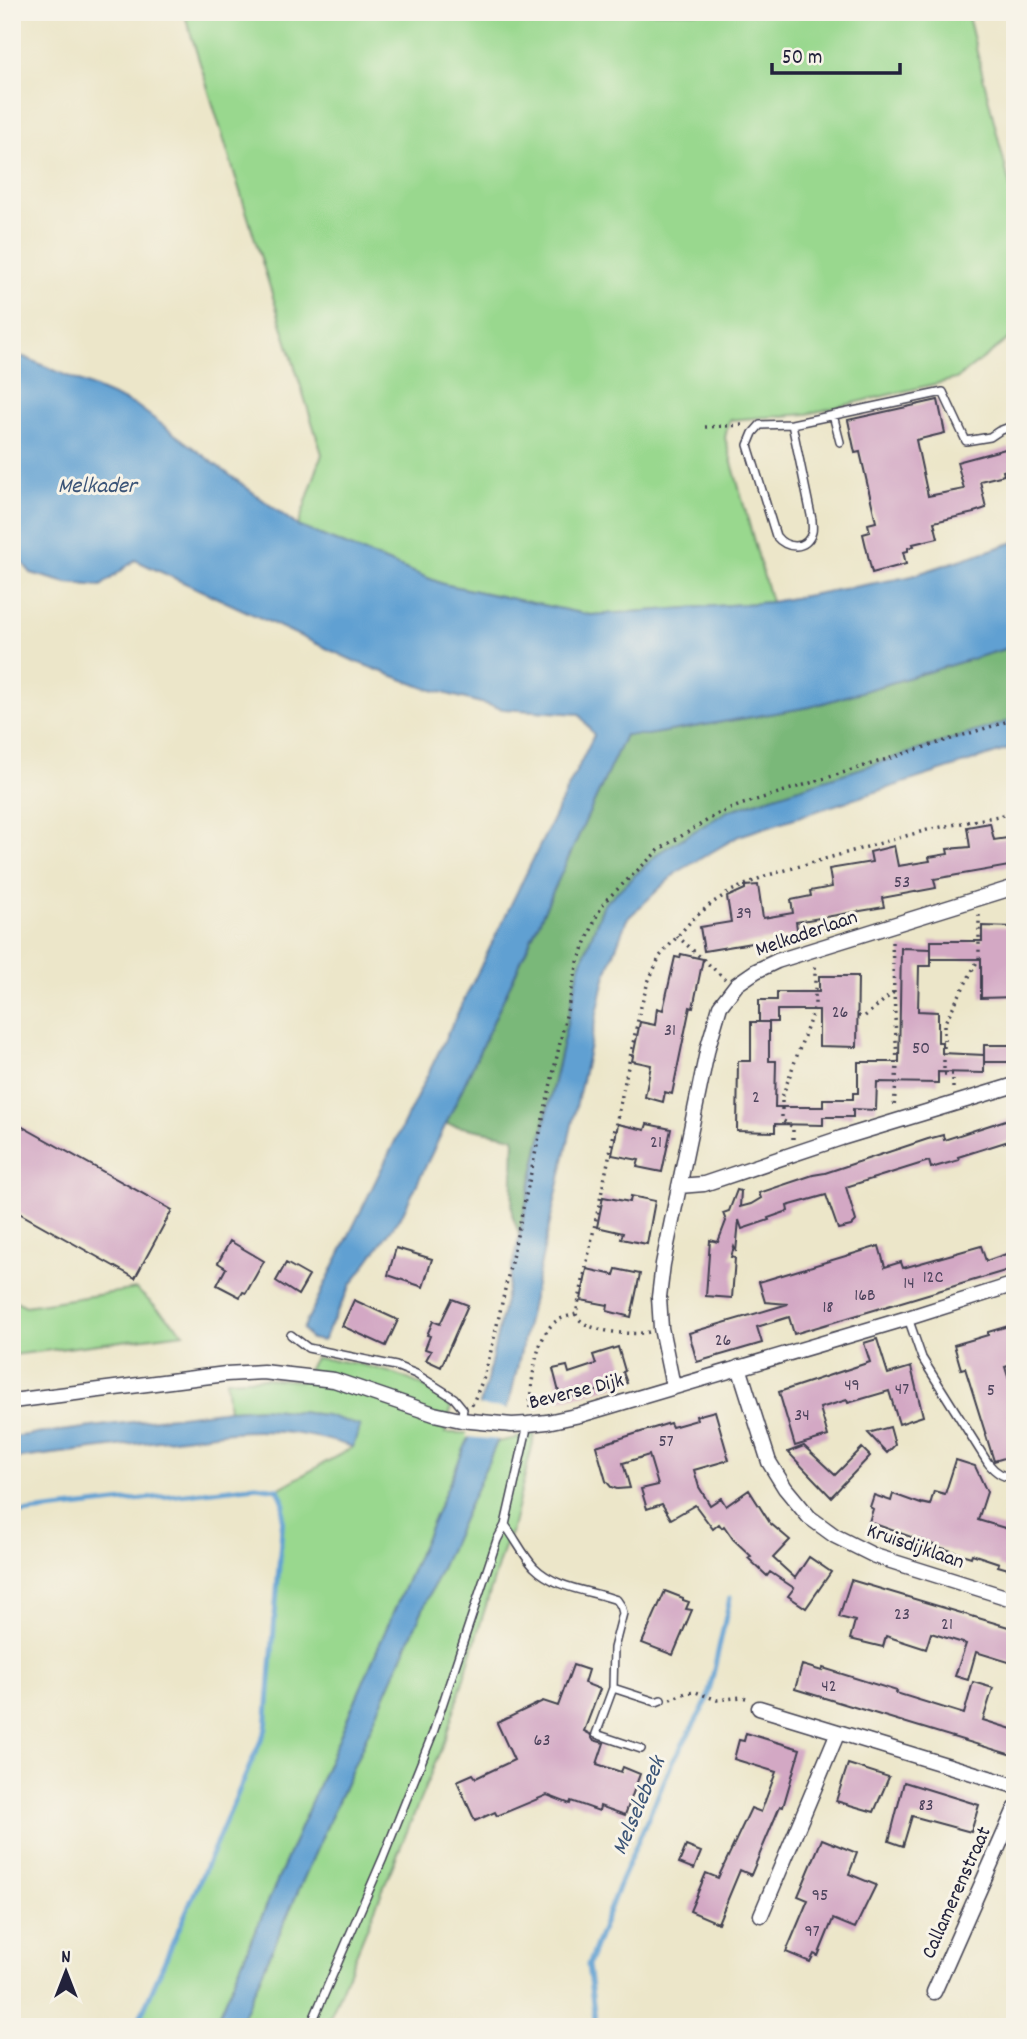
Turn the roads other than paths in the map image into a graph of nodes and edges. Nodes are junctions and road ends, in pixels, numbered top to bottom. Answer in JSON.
{"nodes":[{"id":1,"x":833,"y":415,"type":"junction"},
{"id":2,"x":792,"y":424,"type":"junction"},
{"id":3,"x":1015,"y":425,"type":"edge"},
{"id":4,"x":840,"y":442,"type":"dead end"},
{"id":5,"x":1015,"y":887,"type":"edge"},
{"id":6,"x":1015,"y":1085,"type":"edge"},
{"id":7,"x":679,"y":1186,"type":"junction"},
{"id":8,"x":1015,"y":1284,"type":"edge"},
{"id":9,"x":908,"y":1318,"type":"junction"},
{"id":10,"x":291,"y":1335,"type":"dead end"},
{"id":11,"x":738,"y":1367,"type":"junction"},
{"id":12,"x":673,"y":1386,"type":"junction"},
{"id":13,"x":12,"y":1401,"type":"edge"},
{"id":14,"x":463,"y":1420,"type":"junction"},
{"id":15,"x":528,"y":1424,"type":"junction"},
{"id":16,"x":1015,"y":1478,"type":"edge"},
{"id":17,"x":506,"y":1525,"type":"junction"},
{"id":18,"x":1015,"y":1600,"type":"edge"},
{"id":19,"x":613,"y":1688,"type":"junction"},
{"id":20,"x":661,"y":1700,"type":"road end"},
{"id":21,"x":759,"y":1708,"type":"road end"},
{"id":22,"x":838,"y":1732,"type":"junction"},
{"id":23,"x":641,"y":1749,"type":"dead end"},
{"id":24,"x":1015,"y":1786,"type":"edge"},
{"id":25,"x":1015,"y":1809,"type":"edge"},
{"id":26,"x":761,"y":1915,"type":"dead end"},
{"id":27,"x":934,"y":1992,"type":"dead end"},
{"id":28,"x":310,"y":2027,"type":"edge"}],
"edges":[{"from":1,"to":2,"type":"lane"},
{"from":1,"to":3,"type":"lane"},
{"from":1,"to":4,"type":"lane"},
{"from":2,"to":2,"type":"lane"},
{"from":5,"to":7,"type":"street","name":"Melkaderlaan"},
{"from":6,"to":7,"type":"street"},
{"from":7,"to":12,"type":"street","name":"Melkaderlaan"},
{"from":8,"to":9,"type":"street","name":"Beverse Dijk"},
{"from":9,"to":11,"type":"street","name":"Beverse Dijk"},
{"from":9,"to":16,"type":"lane"},
{"from":10,"to":14,"type":"lane"},
{"from":11,"to":12,"type":"street","name":"Beverse Dijk"},
{"from":11,"to":18,"type":"street","name":"Kruisdijklaan"},
{"from":12,"to":15,"type":"street","name":"Beverse Dijk"},
{"from":13,"to":14,"type":"street","name":"Beverse Dijk"},
{"from":14,"to":15,"type":"street","name":"Beverse Dijk"},
{"from":15,"to":17,"type":"lane"},
{"from":17,"to":19,"type":"lane"},
{"from":17,"to":28,"type":"lane"},
{"from":19,"to":20,"type":"lane"},
{"from":19,"to":23,"type":"lane"},
{"from":21,"to":22,"type":"street"},
{"from":22,"to":24,"type":"street"},
{"from":22,"to":26,"type":"street"},
{"from":25,"to":27,"type":"street","name":"Callamerenstraat"}]}
